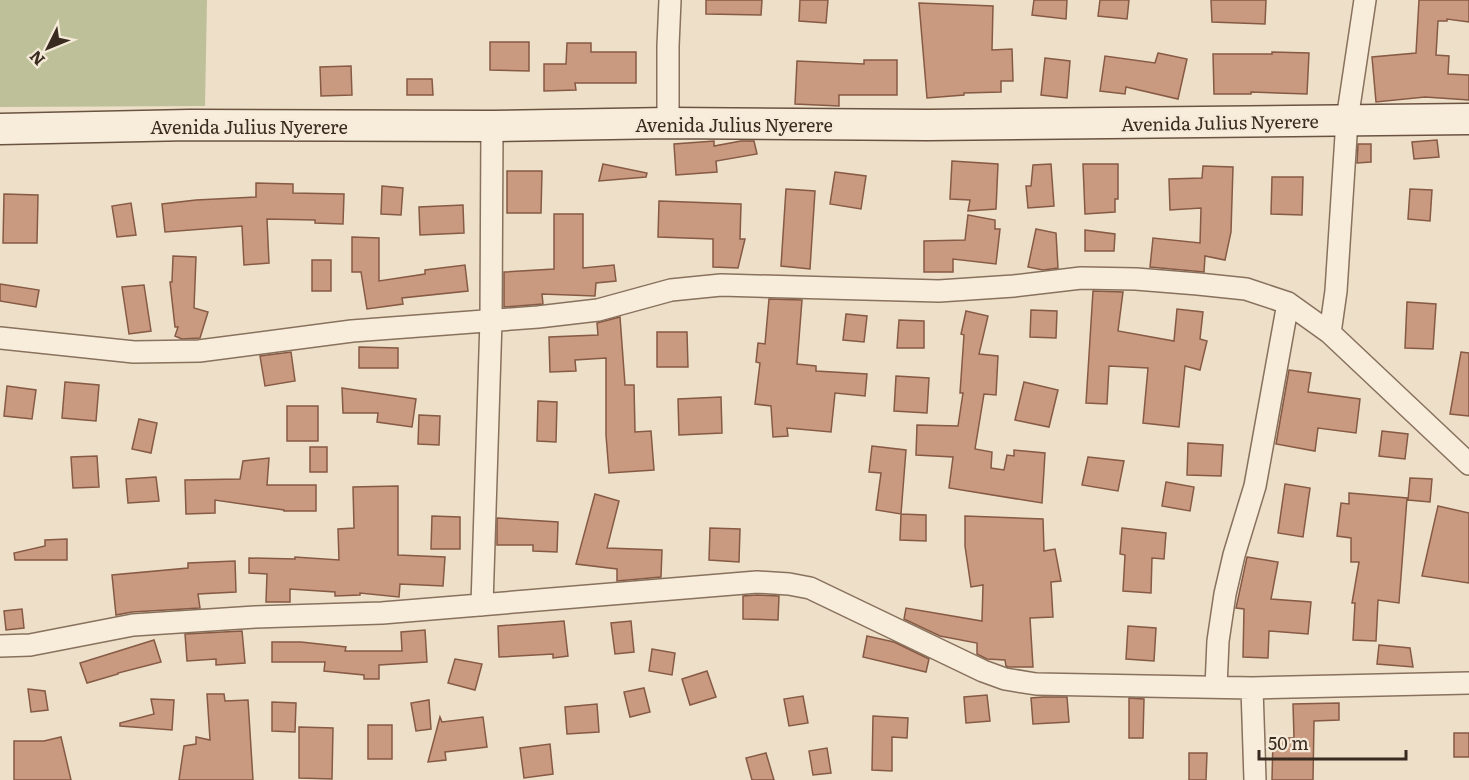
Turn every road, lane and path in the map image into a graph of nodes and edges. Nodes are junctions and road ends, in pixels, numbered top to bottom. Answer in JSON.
{"nodes":[{"id":1,"x":670,"y":0,"type":"edge"},
{"id":2,"x":1365,"y":0,"type":"edge"},
{"id":3,"x":1469,"y":118,"type":"edge"},
{"id":4,"x":1347,"y":120,"type":"junction"},
{"id":5,"x":668,"y":123,"type":"junction"},
{"id":6,"x":492,"y":126,"type":"junction"},
{"id":7,"x":0,"y":129,"type":"edge"},
{"id":8,"x":1288,"y":303,"type":"junction"},
{"id":9,"x":491,"y":320,"type":"junction"},
{"id":10,"x":1330,"y":333,"type":"junction"},
{"id":11,"x":0,"y":338,"type":"edge"},
{"id":12,"x":1469,"y":465,"type":"edge"},
{"id":13,"x":482,"y":605,"type":"junction"},
{"id":14,"x":0,"y":646,"type":"edge"},
{"id":15,"x":1469,"y":684,"type":"edge"},
{"id":16,"x":1216,"y":687,"type":"junction"},
{"id":17,"x":1252,"y":688,"type":"junction"},
{"id":18,"x":1255,"y":780,"type":"edge"}],
"edges":[{"from":1,"to":5,"type":"street"},
{"from":2,"to":4,"type":"street"},
{"from":3,"to":4,"type":"street","name":"Avenida Julius Nyerere"},
{"from":4,"to":5,"type":"street","name":"Avenida Julius Nyerere"},
{"from":4,"to":10,"type":"street"},
{"from":5,"to":6,"type":"street","name":"Avenida Julius Nyerere"},
{"from":6,"to":7,"type":"street","name":"Avenida Julius Nyerere"},
{"from":6,"to":9,"type":"street"},
{"from":8,"to":9,"type":"street"},
{"from":8,"to":10,"type":"street"},
{"from":8,"to":16,"type":"street"},
{"from":9,"to":11,"type":"street"},
{"from":9,"to":13,"type":"street"},
{"from":10,"to":12,"type":"street"},
{"from":13,"to":14,"type":"street"},
{"from":13,"to":16,"type":"street"},
{"from":15,"to":17,"type":"street"},
{"from":16,"to":17,"type":"street"},
{"from":17,"to":18,"type":"street"}]}
